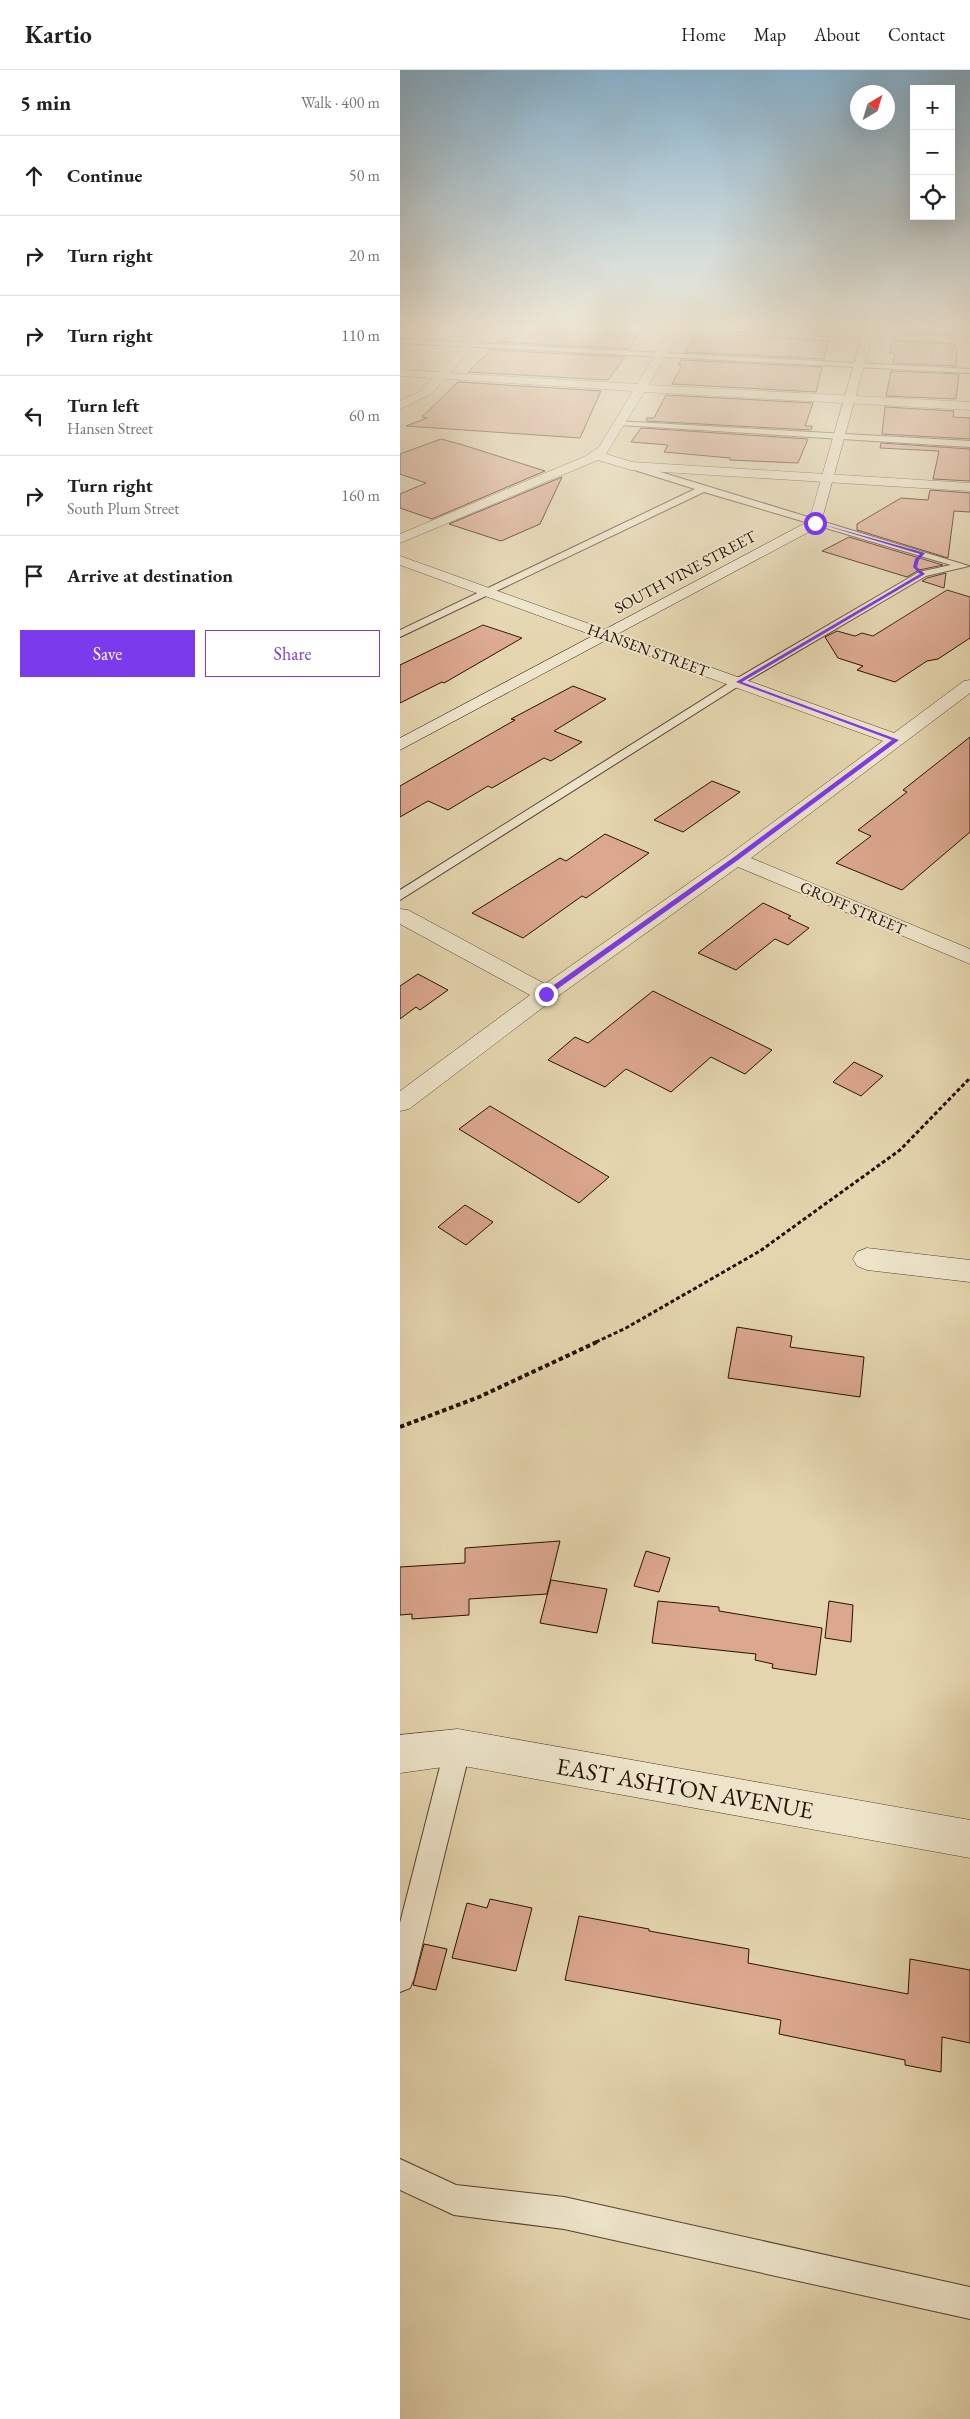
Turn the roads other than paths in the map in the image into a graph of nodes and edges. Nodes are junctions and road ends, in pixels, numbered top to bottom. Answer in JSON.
{"nodes":[{"id":1,"x":611,"y":436,"type":"edge"},
{"id":2,"x":833,"y":436,"type":"edge"},
{"id":3,"x":839,"y":436,"type":"junction"},
{"id":4,"x":970,"y":444,"type":"edge"},
{"id":5,"x":596,"y":455,"type":"junction"},
{"id":6,"x":631,"y":466,"type":"junction"},
{"id":7,"x":828,"y":478,"type":"junction"},
{"id":8,"x":970,"y":487,"type":"edge"},
{"id":9,"x":702,"y":489,"type":"junction"},
{"id":10,"x":815,"y":523,"type":"junction"},
{"id":11,"x":400,"y":539,"type":"edge"},
{"id":12,"x":924,"y":554,"type":"junction"},
{"id":13,"x":400,"y":560,"type":"edge"},
{"id":14,"x":967,"y":566,"type":"edge"},
{"id":15,"x":923,"y":574,"type":"junction"},
{"id":16,"x":489,"y":592,"type":"junction"},
{"id":17,"x":400,"y":634,"type":"edge"},
{"id":18,"x":606,"y":634,"type":"junction"},
{"id":19,"x":738,"y":682,"type":"junction"},
{"id":20,"x":970,"y":685,"type":"edge"},
{"id":21,"x":896,"y":740,"type":"junction"},
{"id":22,"x":400,"y":745,"type":"edge"},
{"id":23,"x":736,"y":859,"type":"junction"},
{"id":24,"x":400,"y":896,"type":"edge"},
{"id":25,"x":400,"y":915,"type":"edge"},
{"id":26,"x":970,"y":956,"type":"edge"},
{"id":27,"x":546,"y":994,"type":"junction"},
{"id":28,"x":400,"y":1103,"type":"edge"},
{"id":29,"x":867,"y":1259,"type":"dead end"},
{"id":30,"x":970,"y":1271,"type":"edge"},
{"id":31,"x":458,"y":1747,"type":"junction"},
{"id":32,"x":400,"y":1754,"type":"edge"},
{"id":33,"x":970,"y":1839,"type":"edge"},
{"id":34,"x":400,"y":1978,"type":"edge"},
{"id":35,"x":400,"y":2174,"type":"edge"},
{"id":36,"x":970,"y":2303,"type":"edge"}],
"edges":[{"from":1,"to":5,"type":"street"},
{"from":2,"to":3,"type":"lane"},
{"from":3,"to":4,"type":"lane"},
{"from":3,"to":7,"type":"street"},
{"from":5,"to":6,"type":"street"},
{"from":5,"to":11,"type":"street"},
{"from":6,"to":7,"type":"street"},
{"from":6,"to":9,"type":"lane"},
{"from":7,"to":8,"type":"street"},
{"from":7,"to":10,"type":"street"},
{"from":9,"to":10,"type":"lane"},
{"from":9,"to":16,"type":"lane"},
{"from":10,"to":12,"type":"lane"},
{"from":10,"to":18,"type":"street","name":"SOUTH VINE STREET"},
{"from":12,"to":14,"type":"lane"},
{"from":12,"to":15,"type":"lane"},
{"from":13,"to":16,"type":"street","name":"HANSEN STREET"},
{"from":14,"to":15,"type":"lane"},
{"from":15,"to":19,"type":"lane"},
{"from":16,"to":17,"type":"lane"},
{"from":16,"to":18,"type":"street","name":"HANSEN STREET"},
{"from":18,"to":19,"type":"street","name":"HANSEN STREET"},
{"from":18,"to":22,"type":"street","name":"SOUTH VINE STREET"},
{"from":19,"to":21,"type":"street","name":"HANSEN STREET"},
{"from":19,"to":24,"type":"lane"},
{"from":20,"to":21,"type":"street"},
{"from":21,"to":23,"type":"street"},
{"from":23,"to":26,"type":"street","name":"GROFF STREET"},
{"from":23,"to":27,"type":"street"},
{"from":25,"to":27,"type":"street"},
{"from":27,"to":28,"type":"street"},
{"from":29,"to":30,"type":"street"},
{"from":31,"to":32,"type":"street","name":"EAST ASHTON AVENUE"},
{"from":31,"to":33,"type":"street","name":"EAST ASHTON AVENUE"},
{"from":31,"to":34,"type":"lane"},
{"from":35,"to":36,"type":"lane"}]}
